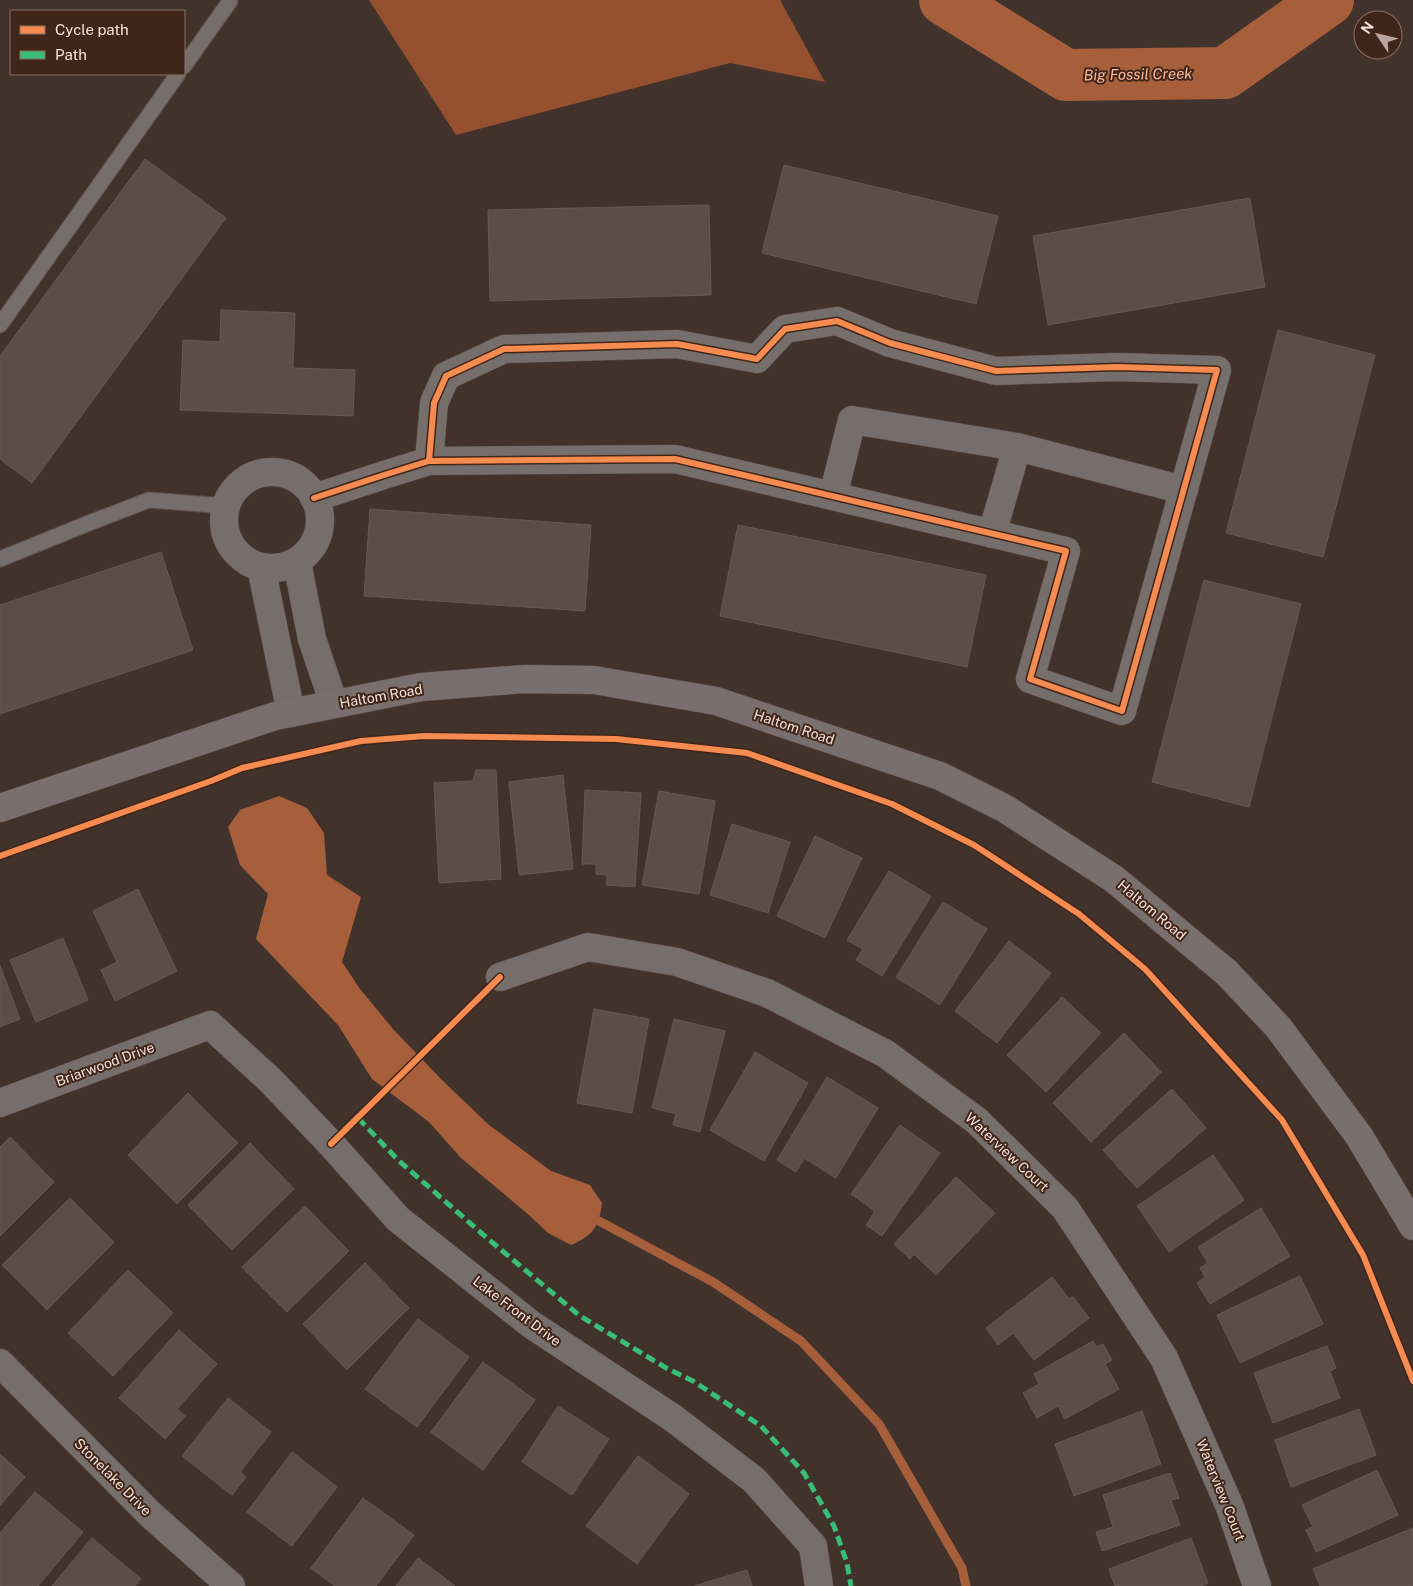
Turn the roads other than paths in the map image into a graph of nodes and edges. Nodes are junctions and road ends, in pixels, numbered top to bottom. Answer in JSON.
{"nodes":[{"id":1,"x":230,"y":1,"type":"edge"},
{"id":2,"x":185,"y":65,"type":"edge"},
{"id":3,"x":177,"y":75,"type":"edge"},
{"id":4,"x":0,"y":325,"type":"edge"},
{"id":5,"x":1017,"y":447,"type":"junction"},
{"id":6,"x":429,"y":461,"type":"junction"},
{"id":7,"x":1184,"y":490,"type":"junction"},
{"id":8,"x":833,"y":496,"type":"junction"},
{"id":9,"x":314,"y":498,"type":"junction"},
{"id":10,"x":226,"y":506,"type":"junction"},
{"id":11,"x":992,"y":534,"type":"junction"},
{"id":12,"x":0,"y":559,"type":"edge"},
{"id":13,"x":297,"y":562,"type":"junction"},
{"id":14,"x":261,"y":567,"type":"junction"},
{"id":15,"x":334,"y":704,"type":"junction"},
{"id":16,"x":291,"y":713,"type":"junction"},
{"id":17,"x":0,"y":808,"type":"edge"},
{"id":18,"x":500,"y":977,"type":"dead end"},
{"id":19,"x":210,"y":1025,"type":"joint"},
{"id":20,"x":0,"y":1103,"type":"edge"},
{"id":21,"x":1413,"y":1226,"type":"edge"},
{"id":22,"x":0,"y":1362,"type":"edge"},
{"id":23,"x":231,"y":1586,"type":"edge"},
{"id":24,"x":820,"y":1586,"type":"edge"},
{"id":25,"x":1257,"y":1586,"type":"edge"}],
"edges":[{"from":1,"to":2,"type":"lane"},
{"from":3,"to":4,"type":"lane"},
{"from":5,"to":7,"type":"street"},
{"from":5,"to":8,"type":"street"},
{"from":5,"to":11,"type":"street"},
{"from":6,"to":7,"type":"street"},
{"from":6,"to":8,"type":"street"},
{"from":6,"to":9,"type":"street"},
{"from":7,"to":11,"type":"street"},
{"from":8,"to":11,"type":"street"},
{"from":9,"to":10,"type":"street"},
{"from":9,"to":13,"type":"street"},
{"from":10,"to":12,"type":"lane"},
{"from":10,"to":14,"type":"street"},
{"from":13,"to":14,"type":"street"},
{"from":13,"to":15,"type":"street"},
{"from":14,"to":16,"type":"street"},
{"from":15,"to":16,"type":"main road","name":"Haltom Road"},
{"from":15,"to":21,"type":"main road","name":"Haltom Road"},
{"from":16,"to":17,"type":"main road","name":"Haltom Road"},
{"from":18,"to":25,"type":"street","name":"Waterview Court"},
{"from":19,"to":20,"type":"street","name":"Briarwood Drive"},
{"from":19,"to":24,"type":"street","name":"Lake Front Drive"},
{"from":22,"to":23,"type":"street","name":"Stonelake Drive"}]}
